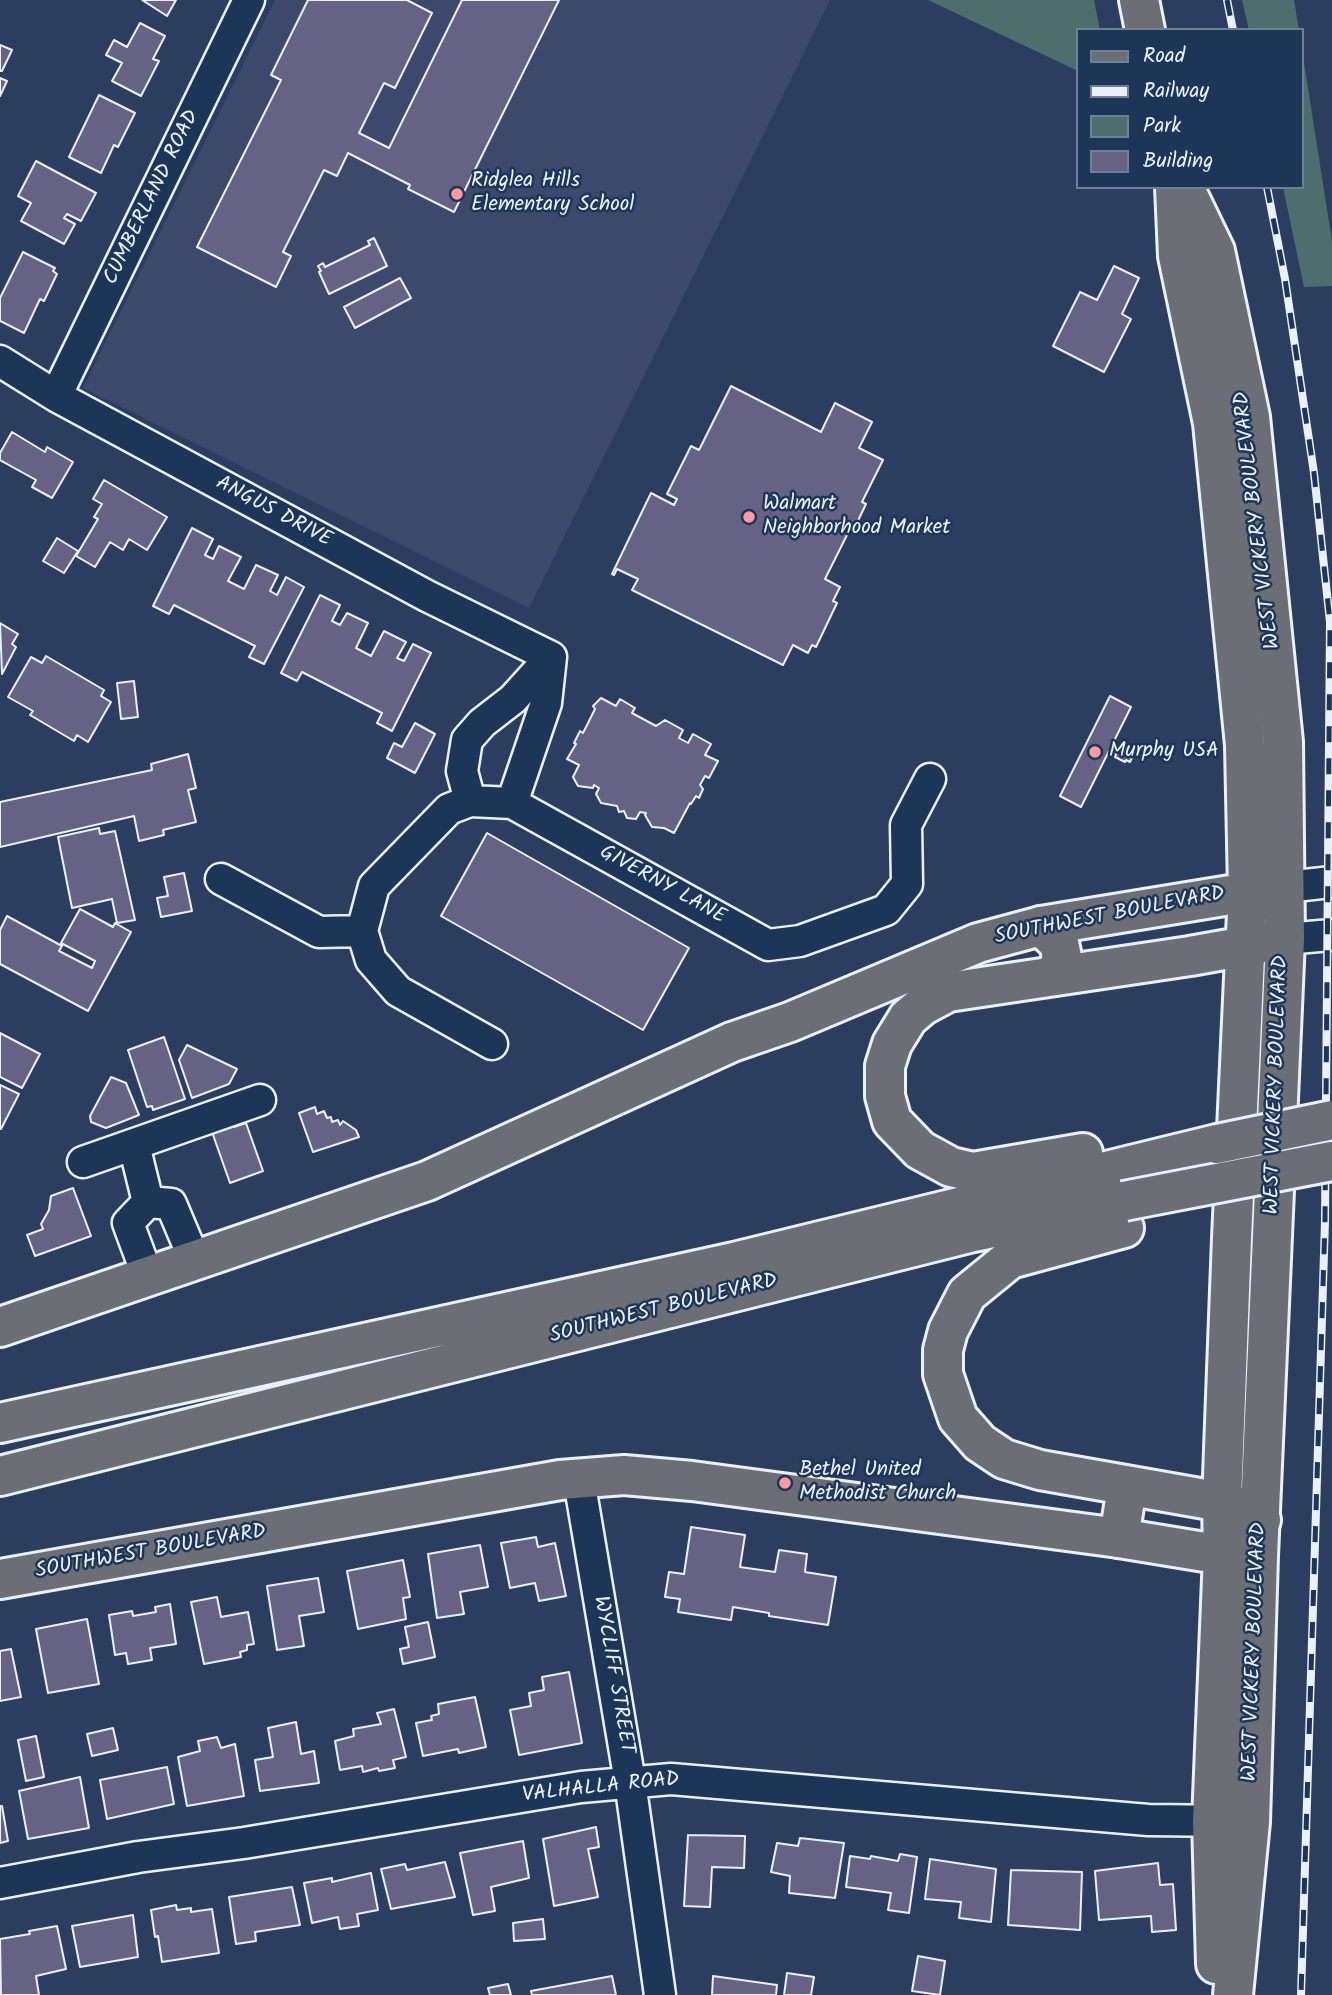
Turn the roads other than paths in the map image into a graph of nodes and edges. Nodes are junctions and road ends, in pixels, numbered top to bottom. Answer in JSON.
{"nodes":[{"id":1,"x":250,"y":0,"type":"edge"},
{"id":2,"x":1139,"y":0,"type":"edge"},
{"id":3,"x":1145,"y":28,"type":"edge"},
{"id":4,"x":1175,"y":189,"type":"edge"},
{"id":5,"x":1185,"y":189,"type":"edge"},
{"id":6,"x":0,"y":361,"type":"edge"},
{"id":7,"x":56,"y":396,"type":"junction"},
{"id":8,"x":551,"y":657,"type":"junction"},
{"id":9,"x":930,"y":779,"type":"dead end"},
{"id":10,"x":470,"y":801,"type":"junction"},
{"id":11,"x":512,"y":803,"type":"junction"},
{"id":12,"x":221,"y":879,"type":"dead end"},
{"id":13,"x":1332,"y":882,"type":"edge"},
{"id":14,"x":1286,"y":887,"type":"junction"},
{"id":15,"x":1248,"y":891,"type":"junction"},
{"id":16,"x":1041,"y":926,"type":"junction"},
{"id":17,"x":362,"y":931,"type":"junction"},
{"id":18,"x":1332,"y":935,"type":"edge"},
{"id":19,"x":1284,"y":939,"type":"junction"},
{"id":20,"x":1245,"y":946,"type":"junction"},
{"id":21,"x":1056,"y":976,"type":"junction"},
{"id":22,"x":492,"y":1044,"type":"dead end"},
{"id":23,"x":261,"y":1100,"type":"dead end"},
{"id":24,"x":1332,"y":1120,"type":"edge"},
{"id":25,"x":134,"y":1146,"type":"junction"},
{"id":26,"x":1144,"y":1152,"type":"junction"},
{"id":27,"x":83,"y":1163,"type":"dead end"},
{"id":28,"x":1323,"y":1163,"type":"edge"},
{"id":29,"x":148,"y":1202,"type":"junction"},
{"id":30,"x":1124,"y":1214,"type":"junction"},
{"id":31,"x":195,"y":1261,"type":"junction"},
{"id":32,"x":148,"y":1277,"type":"junction"},
{"id":33,"x":0,"y":1327,"type":"edge"},
{"id":34,"x":0,"y":1423,"type":"edge"},
{"id":35,"x":0,"y":1476,"type":"edge"},
{"id":36,"x":579,"y":1480,"type":"junction"},
{"id":37,"x":1127,"y":1487,"type":"junction"},
{"id":38,"x":1222,"y":1502,"type":"junction"},
{"id":39,"x":1119,"y":1538,"type":"junction"},
{"id":40,"x":1248,"y":1544,"type":"junction"},
{"id":41,"x":0,"y":1579,"type":"edge"},
{"id":42,"x":630,"y":1783,"type":"junction"},
{"id":43,"x":1212,"y":1821,"type":"junction"},
{"id":44,"x":1250,"y":1822,"type":"junction"},
{"id":45,"x":0,"y":1883,"type":"edge"},
{"id":46,"x":660,"y":1995,"type":"edge"},
{"id":47,"x":1217,"y":1995,"type":"edge"},
{"id":48,"x":1233,"y":1995,"type":"edge"}],
"edges":[{"from":1,"to":7,"type":"street","name":"CUMBERLAND ROAD"},
{"from":2,"to":3,"type":"main road"},
{"from":4,"to":15,"type":"main road","name":"WEST VICKERY BOULEVARD"},
{"from":5,"to":14,"type":"main road","name":"WEST VICKERY BOULEVARD"},
{"from":6,"to":7,"type":"street","name":"ANGUS DRIVE"},
{"from":7,"to":8,"type":"street","name":"ANGUS DRIVE"},
{"from":8,"to":10,"type":"street"},
{"from":8,"to":11,"type":"street"},
{"from":9,"to":11,"type":"street","name":"GIVERNY LANE"},
{"from":10,"to":11,"type":"street","name":"GIVERNY LANE"},
{"from":10,"to":17,"type":"street"},
{"from":12,"to":17,"type":"street"},
{"from":13,"to":14,"type":"street"},
{"from":14,"to":15,"type":"main road","name":"SOUTHWEST BOULEVARD"},
{"from":14,"to":19,"type":"main road","name":"WEST VICKERY BOULEVARD"},
{"from":15,"to":16,"type":"main road","name":"SOUTHWEST BOULEVARD"},
{"from":15,"to":20,"type":"main road","name":"WEST VICKERY BOULEVARD"},
{"from":16,"to":21,"type":"main road"},
{"from":16,"to":31,"type":"main road","name":"SOUTHWEST BOULEVARD"},
{"from":17,"to":22,"type":"street"},
{"from":18,"to":19,"type":"street"},
{"from":19,"to":20,"type":"main road"},
{"from":19,"to":40,"type":"main road","name":"WEST VICKERY BOULEVARD"},
{"from":20,"to":21,"type":"main road"},
{"from":20,"to":38,"type":"main road","name":"WEST VICKERY BOULEVARD"},
{"from":21,"to":26,"type":"main road"},
{"from":23,"to":25,"type":"street"},
{"from":24,"to":26,"type":"main road","bridge":true},
{"from":25,"to":27,"type":"street"},
{"from":25,"to":29,"type":"street"},
{"from":26,"to":34,"type":"main road","name":"SOUTHWEST BOULEVARD"},
{"from":28,"to":30,"type":"main road"},
{"from":29,"to":31,"type":"street"},
{"from":29,"to":32,"type":"street"},
{"from":30,"to":35,"type":"main road","name":"SOUTHWEST BOULEVARD"},
{"from":30,"to":37,"type":"main road"},
{"from":31,"to":32,"type":"main road","name":"SOUTHWEST BOULEVARD"},
{"from":32,"to":33,"type":"main road","name":"SOUTHWEST BOULEVARD"},
{"from":36,"to":39,"type":"main road","name":"SOUTHWEST BOULEVARD"},
{"from":36,"to":41,"type":"main road","name":"SOUTHWEST BOULEVARD"},
{"from":36,"to":42,"type":"street","name":"WYCLIFF STREET"},
{"from":37,"to":38,"type":"main road"},
{"from":37,"to":39,"type":"main road"},
{"from":38,"to":40,"type":"main road","name":"WEST VICKERY BOULEVARD"},
{"from":38,"to":40,"type":"main road"},
{"from":39,"to":40,"type":"main road","name":"SOUTHWEST BOULEVARD"},
{"from":40,"to":43,"type":"main road","name":"WEST VICKERY BOULEVARD"},
{"from":40,"to":44,"type":"main road","name":"WEST VICKERY BOULEVARD"},
{"from":42,"to":43,"type":"street","name":"VALHALLA ROAD"},
{"from":42,"to":45,"type":"street","name":"VALHALLA ROAD"},
{"from":42,"to":46,"type":"street","name":"WYCLIFF STREET"},
{"from":43,"to":44,"type":"street","name":"VALHALLA ROAD"},
{"from":43,"to":47,"type":"main road","name":"WEST VICKERY BOULEVARD"},
{"from":44,"to":48,"type":"main road","name":"WEST VICKERY BOULEVARD"}]}
